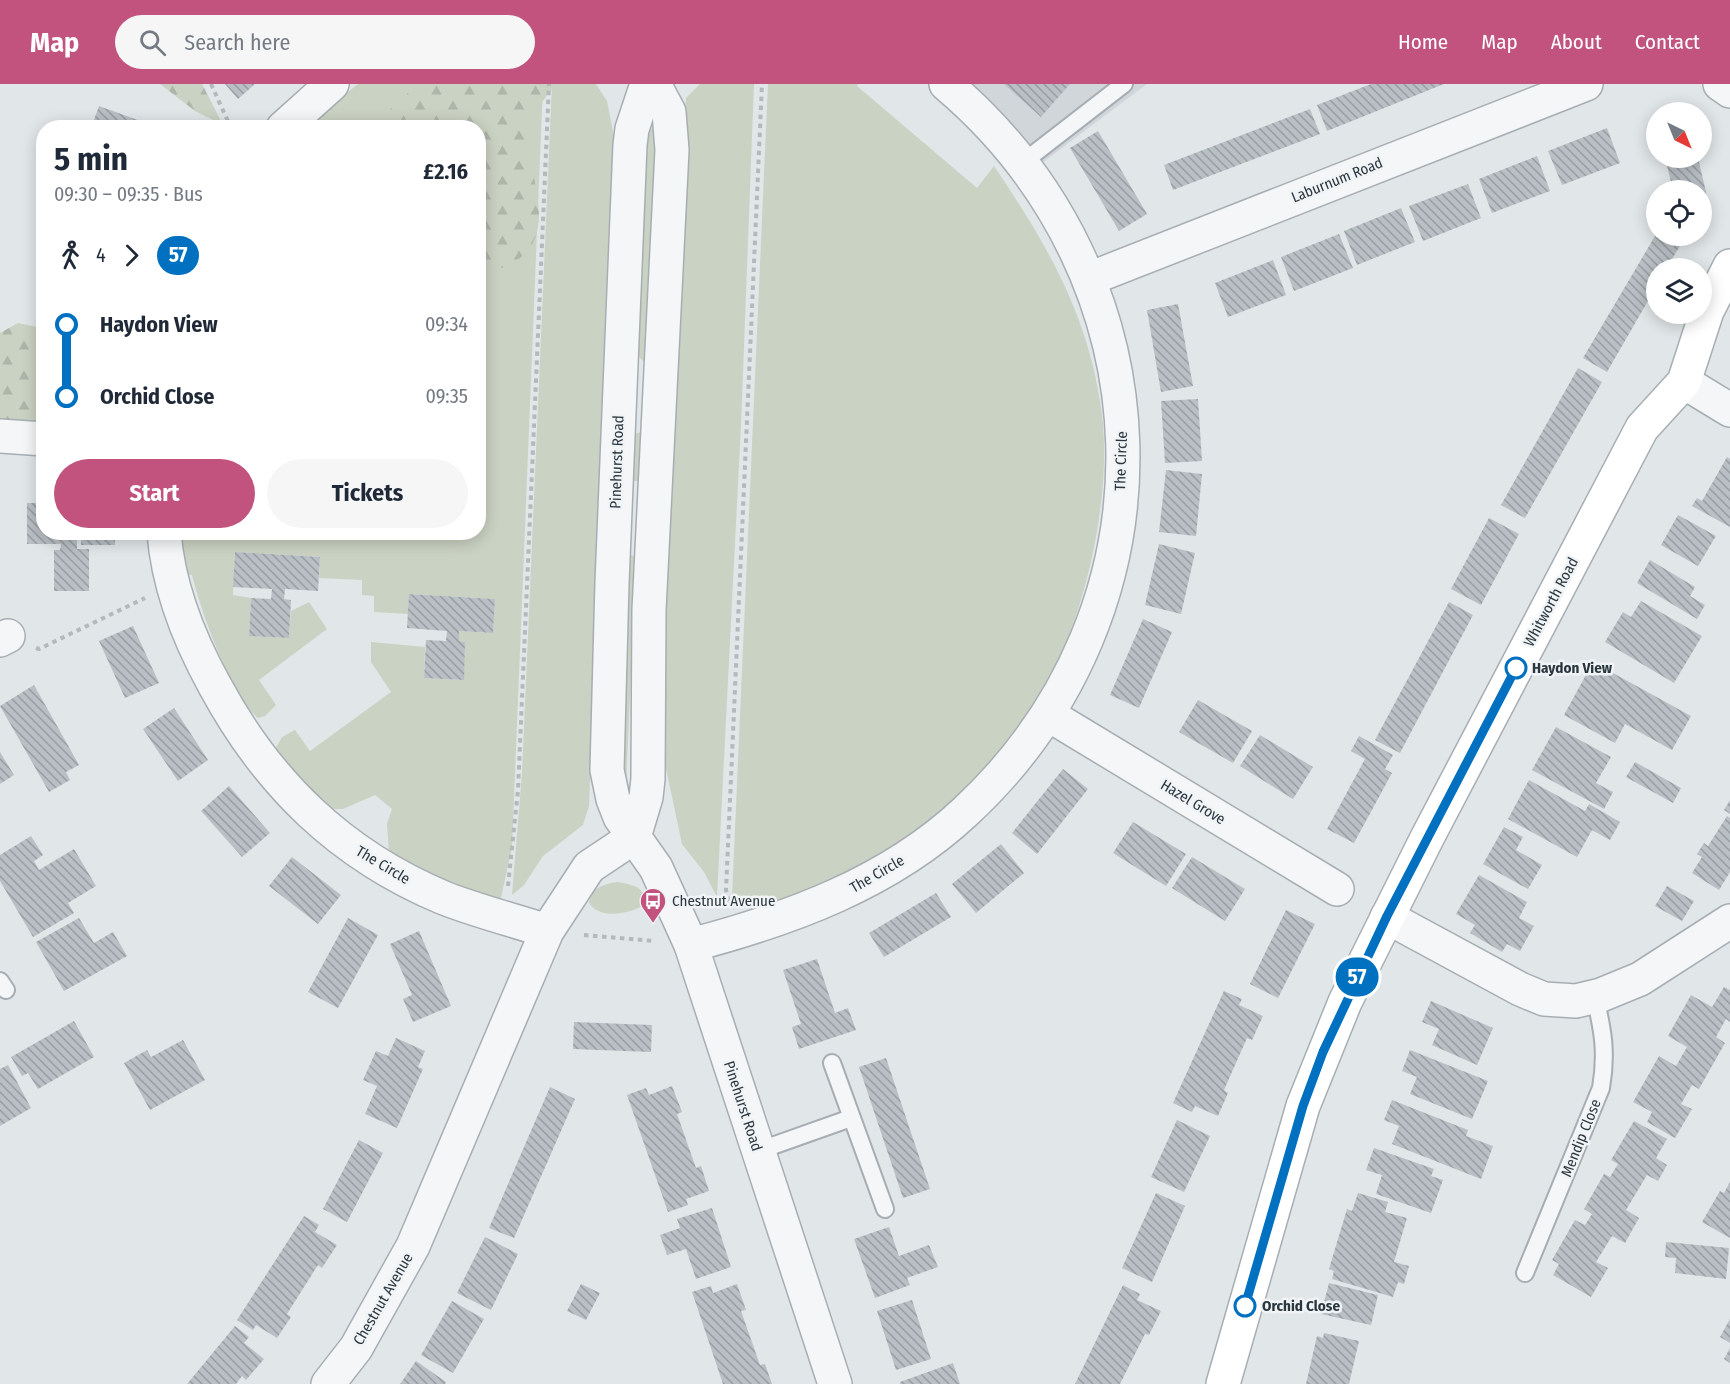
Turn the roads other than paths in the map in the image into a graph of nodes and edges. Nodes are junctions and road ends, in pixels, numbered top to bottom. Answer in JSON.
{"nodes":[{"id":1,"x":332,"y":84,"type":"edge"},
{"id":2,"x":647,"y":84,"type":"edge"},
{"id":3,"x":654,"y":84,"type":"edge"},
{"id":4,"x":946,"y":84,"type":"edge"},
{"id":5,"x":1124,"y":84,"type":"edge"},
{"id":6,"x":1586,"y":84,"type":"edge"},
{"id":7,"x":1720,"y":84,"type":"edge"},
{"id":8,"x":1730,"y":91,"type":"edge"},
{"id":9,"x":292,"y":120,"type":"edge"},
{"id":10,"x":1022,"y":163,"type":"junction"},
{"id":11,"x":1730,"y":267,"type":"edge"},
{"id":12,"x":1089,"y":279,"type":"junction"},
{"id":13,"x":1684,"y":382,"type":"junction"},
{"id":14,"x":620,"y":395,"type":"junction"},
{"id":15,"x":660,"y":397,"type":"junction"},
{"id":16,"x":1730,"y":410,"type":"edge"},
{"id":17,"x":0,"y":436,"type":"edge"},
{"id":18,"x":36,"y":438,"type":"edge"},
{"id":19,"x":615,"y":518,"type":"junction"},
{"id":20,"x":653,"y":519,"type":"junction"},
{"id":21,"x":165,"y":540,"type":"edge"},
{"id":22,"x":1049,"y":715,"type":"junction"},
{"id":23,"x":634,"y":837,"type":"junction"},
{"id":24,"x":1337,"y":888,"type":"dead end"},
{"id":25,"x":1387,"y":916,"type":"junction"},
{"id":26,"x":1730,"y":921,"type":"edge"},
{"id":27,"x":547,"y":931,"type":"junction"},
{"id":28,"x":691,"y":945,"type":"junction"},
{"id":29,"x":1595,"y":997,"type":"junction"},
{"id":30,"x":832,"y":1063,"type":"dead end"},
{"id":31,"x":851,"y":1118,"type":"junction"},
{"id":32,"x":758,"y":1151,"type":"junction"},
{"id":33,"x":885,"y":1209,"type":"dead end"},
{"id":34,"x":1525,"y":1273,"type":"dead end"},
{"id":35,"x":328,"y":1384,"type":"edge"},
{"id":36,"x":836,"y":1384,"type":"edge"},
{"id":37,"x":1223,"y":1384,"type":"edge"}],
"edges":[{"from":1,"to":9,"type":"street"},
{"from":2,"to":14,"type":"street","name":"Pinehurst Road"},
{"from":3,"to":15,"type":"street"},
{"from":4,"to":10,"type":"street","name":"The Circle"},
{"from":5,"to":10,"type":"lane"},
{"from":6,"to":12,"type":"street","name":"Laburnum Road"},
{"from":7,"to":8,"type":"street"},
{"from":10,"to":12,"type":"street","name":"The Circle"},
{"from":11,"to":13,"type":"main road","name":"Whitworth Road"},
{"from":12,"to":22,"type":"street","name":"The Circle"},
{"from":13,"to":16,"type":"street"},
{"from":13,"to":25,"type":"main road","name":"Whitworth Road"},
{"from":14,"to":15,"type":"street"},
{"from":14,"to":19,"type":"street","name":"Pinehurst Road"},
{"from":15,"to":20,"type":"street"},
{"from":17,"to":18,"type":"street"},
{"from":19,"to":20,"type":"street"},
{"from":19,"to":23,"type":"street","name":"Pinehurst Road"},
{"from":20,"to":23,"type":"street"},
{"from":21,"to":27,"type":"street","name":"The Circle"},
{"from":22,"to":24,"type":"street","name":"Hazel Grove"},
{"from":22,"to":28,"type":"street","name":"The Circle"},
{"from":23,"to":27,"type":"street","name":"Chestnut Avenue"},
{"from":23,"to":28,"type":"street","name":"Pinehurst Road"},
{"from":25,"to":29,"type":"street"},
{"from":25,"to":37,"type":"main road","name":"Whitworth Road"},
{"from":26,"to":29,"type":"street"},
{"from":27,"to":35,"type":"street","name":"Chestnut Avenue"},
{"from":28,"to":32,"type":"street","name":"Pinehurst Road"},
{"from":29,"to":34,"type":"lane","name":"Mendip Close"},
{"from":30,"to":31,"type":"lane"},
{"from":31,"to":32,"type":"lane"},
{"from":31,"to":33,"type":"lane"},
{"from":32,"to":36,"type":"street","name":"Pinehurst Road"}]}
